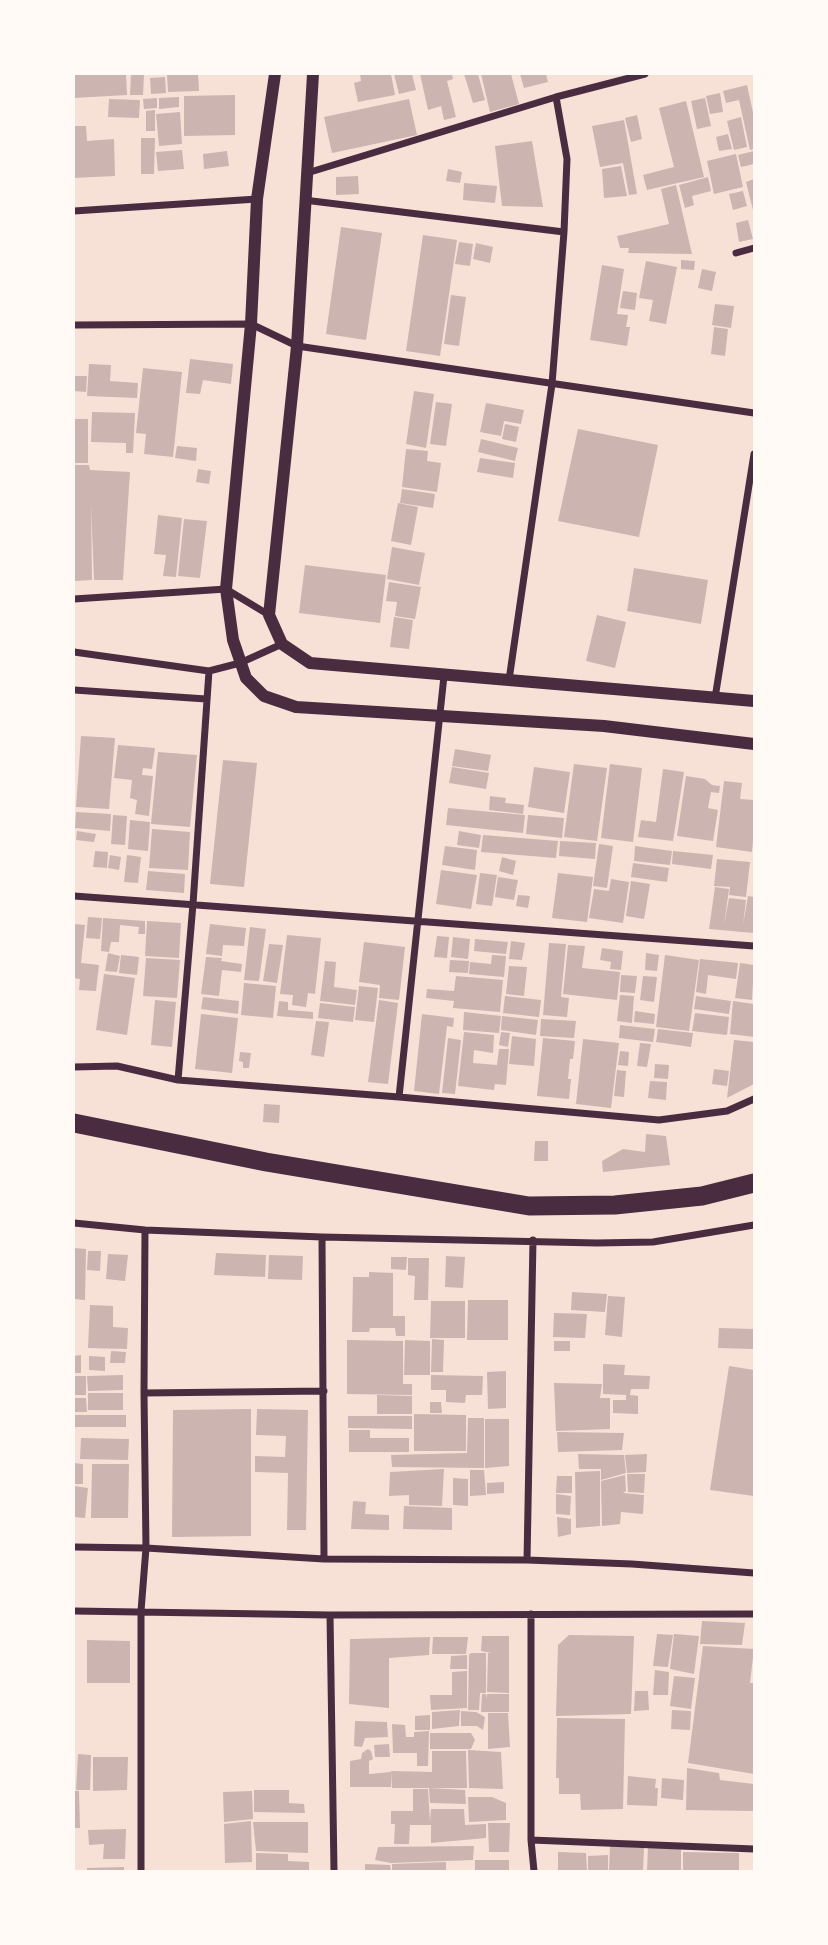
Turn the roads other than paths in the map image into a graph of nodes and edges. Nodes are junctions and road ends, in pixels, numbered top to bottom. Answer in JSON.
{"nodes":[{"id":1,"x":275,"y":74,"type":"edge"},
{"id":2,"x":313,"y":74,"type":"edge"},
{"id":3,"x":645,"y":74,"type":"edge"},
{"id":4,"x":556,"y":97,"type":"junction"},
{"id":5,"x":307,"y":173,"type":"junction"},
{"id":6,"x":257,"y":199,"type":"junction"},
{"id":7,"x":304,"y":200,"type":"junction"},
{"id":8,"x":74,"y":211,"type":"edge"},
{"id":9,"x":564,"y":232,"type":"junction"},
{"id":10,"x":754,"y":248,"type":"edge"},
{"id":11,"x":736,"y":253,"type":"dead end"},
{"id":12,"x":251,"y":324,"type":"junction"},
{"id":13,"x":74,"y":325,"type":"edge"},
{"id":14,"x":297,"y":346,"type":"junction"},
{"id":15,"x":552,"y":384,"type":"junction"},
{"id":16,"x":754,"y":413,"type":"edge"},
{"id":17,"x":754,"y":454,"type":"edge"},
{"id":18,"x":226,"y":589,"type":"junction"},
{"id":19,"x":74,"y":599,"type":"edge"},
{"id":20,"x":269,"y":615,"type":"junction"},
{"id":21,"x":282,"y":644,"type":"junction"},
{"id":22,"x":74,"y":652,"type":"edge"},
{"id":23,"x":240,"y":663,"type":"junction"},
{"id":24,"x":209,"y":671,"type":"junction"},
{"id":25,"x":444,"y":676,"type":"junction"},
{"id":26,"x":509,"y":680,"type":"junction"},
{"id":27,"x":74,"y":690,"type":"edge"},
{"id":28,"x":715,"y":698,"type":"junction"},
{"id":29,"x":206,"y":699,"type":"junction"},
{"id":30,"x":754,"y":701,"type":"edge"},
{"id":31,"x":440,"y":716,"type":"junction"},
{"id":32,"x":754,"y":744,"type":"edge"},
{"id":33,"x":74,"y":896,"type":"edge"},
{"id":34,"x":193,"y":904,"type":"junction"},
{"id":35,"x":417,"y":922,"type":"junction"},
{"id":36,"x":754,"y":946,"type":"edge"},
{"id":37,"x":74,"y":1067,"type":"edge"},
{"id":38,"x":178,"y":1080,"type":"junction"},
{"id":39,"x":399,"y":1097,"type":"junction"},
{"id":40,"x":754,"y":1099,"type":"edge"},
{"id":41,"x":74,"y":1123,"type":"edge"},
{"id":42,"x":754,"y":1183,"type":"edge"},
{"id":43,"x":74,"y":1223,"type":"edge"},
{"id":44,"x":754,"y":1225,"type":"edge"},
{"id":45,"x":145,"y":1230,"type":"junction"},
{"id":46,"x":322,"y":1237,"type":"junction"},
{"id":47,"x":533,"y":1240,"type":"junction"},
{"id":48,"x":324,"y":1391,"type":"junction"},
{"id":49,"x":144,"y":1393,"type":"junction"},
{"id":50,"x":74,"y":1547,"type":"edge"},
{"id":51,"x":146,"y":1548,"type":"junction"},
{"id":52,"x":324,"y":1559,"type":"junction"},
{"id":53,"x":527,"y":1560,"type":"junction"},
{"id":54,"x":754,"y":1573,"type":"edge"},
{"id":55,"x":74,"y":1611,"type":"edge"},
{"id":56,"x":141,"y":1611,"type":"junction"},
{"id":57,"x":531,"y":1614,"type":"junction"},
{"id":58,"x":754,"y":1614,"type":"edge"},
{"id":59,"x":330,"y":1615,"type":"junction"},
{"id":60,"x":531,"y":1840,"type":"junction"},
{"id":61,"x":754,"y":1849,"type":"edge"},
{"id":62,"x":141,"y":1871,"type":"edge"},
{"id":63,"x":334,"y":1871,"type":"edge"},
{"id":64,"x":534,"y":1871,"type":"edge"}],
"edges":[{"from":1,"to":6,"type":"street"},
{"from":2,"to":5,"type":"street"},
{"from":3,"to":4,"type":"street"},
{"from":4,"to":5,"type":"street"},
{"from":4,"to":9,"type":"street"},
{"from":5,"to":7,"type":"street"},
{"from":6,"to":8,"type":"street"},
{"from":6,"to":12,"type":"street"},
{"from":7,"to":9,"type":"street"},
{"from":7,"to":14,"type":"street"},
{"from":9,"to":15,"type":"street"},
{"from":10,"to":11,"type":"street"},
{"from":12,"to":13,"type":"street"},
{"from":12,"to":14,"type":"street"},
{"from":12,"to":18,"type":"street"},
{"from":14,"to":15,"type":"street"},
{"from":14,"to":20,"type":"street"},
{"from":15,"to":16,"type":"street"},
{"from":15,"to":26,"type":"street"},
{"from":17,"to":28,"type":"street"},
{"from":18,"to":19,"type":"street"},
{"from":18,"to":20,"type":"street"},
{"from":18,"to":23,"type":"street"},
{"from":20,"to":21,"type":"street"},
{"from":21,"to":23,"type":"street"},
{"from":21,"to":25,"type":"street"},
{"from":22,"to":24,"type":"street"},
{"from":23,"to":24,"type":"street"},
{"from":23,"to":31,"type":"street"},
{"from":24,"to":29,"type":"street"},
{"from":25,"to":26,"type":"street"},
{"from":25,"to":31,"type":"street"},
{"from":26,"to":28,"type":"street"},
{"from":27,"to":29,"type":"street"},
{"from":28,"to":30,"type":"street"},
{"from":29,"to":34,"type":"street"},
{"from":31,"to":32,"type":"street"},
{"from":31,"to":35,"type":"street"},
{"from":33,"to":34,"type":"street"},
{"from":34,"to":35,"type":"street"},
{"from":34,"to":38,"type":"street"},
{"from":35,"to":36,"type":"street"},
{"from":35,"to":39,"type":"street"},
{"from":37,"to":38,"type":"street"},
{"from":38,"to":39,"type":"street"},
{"from":39,"to":40,"type":"street"},
{"from":41,"to":42,"type":"highway"},
{"from":43,"to":45,"type":"street"},
{"from":44,"to":47,"type":"street"},
{"from":45,"to":46,"type":"street"},
{"from":45,"to":49,"type":"street"},
{"from":46,"to":47,"type":"street"},
{"from":46,"to":48,"type":"street"},
{"from":47,"to":53,"type":"street"},
{"from":48,"to":49,"type":"street"},
{"from":48,"to":52,"type":"street"},
{"from":49,"to":51,"type":"street"},
{"from":50,"to":51,"type":"street"},
{"from":51,"to":52,"type":"street"},
{"from":51,"to":56,"type":"street"},
{"from":52,"to":53,"type":"street"},
{"from":53,"to":54,"type":"street"},
{"from":55,"to":56,"type":"street"},
{"from":56,"to":59,"type":"street"},
{"from":56,"to":62,"type":"street"},
{"from":57,"to":58,"type":"street"},
{"from":57,"to":59,"type":"street"},
{"from":57,"to":60,"type":"street"},
{"from":59,"to":63,"type":"street"},
{"from":60,"to":61,"type":"street"},
{"from":60,"to":64,"type":"street"}]}
